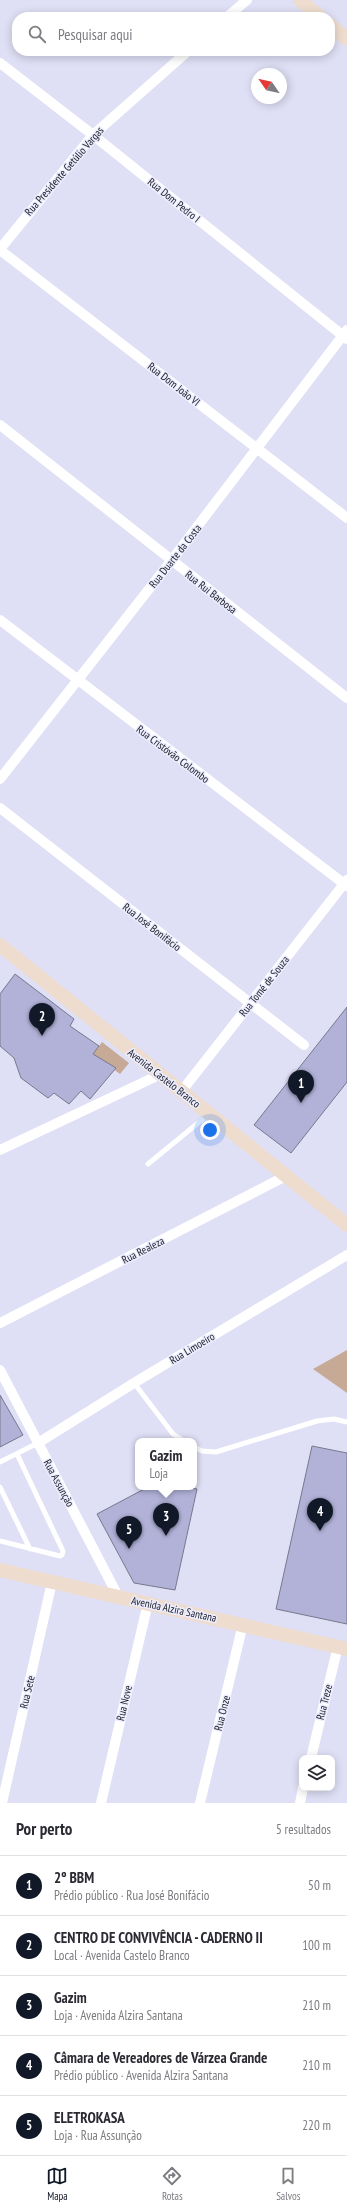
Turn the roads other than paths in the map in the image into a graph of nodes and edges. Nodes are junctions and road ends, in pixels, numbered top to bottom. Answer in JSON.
{"nodes":[{"id":1,"x":246,"y":0,"type":"edge"},
{"id":2,"x":300,"y":0,"type":"edge"},
{"id":3,"x":233,"y":12,"type":"edge"},
{"id":4,"x":314,"y":12,"type":"edge"},
{"id":5,"x":335,"y":29,"type":"edge"},
{"id":6,"x":347,"y":40,"type":"edge"},
{"id":7,"x":182,"y":56,"type":"edge"},
{"id":8,"x":0,"y":63,"type":"edge"},
{"id":9,"x":93,"y":135,"type":"junction"},
{"id":10,"x":0,"y":249,"type":"edge"},
{"id":11,"x":345,"y":335,"type":"edge"},
{"id":12,"x":0,"y":426,"type":"edge"},
{"id":13,"x":257,"y":448,"type":"junction"},
{"id":14,"x":347,"y":518,"type":"edge"},
{"id":15,"x":171,"y":561,"type":"junction"},
{"id":16,"x":0,"y":620,"type":"edge"},
{"id":17,"x":76,"y":680,"type":"junction"},
{"id":18,"x":347,"y":698,"type":"edge"},
{"id":19,"x":0,"y":779,"type":"edge"},
{"id":20,"x":0,"y":808,"type":"edge"},
{"id":21,"x":346,"y":884,"type":"edge"},
{"id":22,"x":0,"y":945,"type":"edge"},
{"id":23,"x":250,"y":1004,"type":"junction"},
{"id":24,"x":304,"y":1045,"type":"dead end"},
{"id":25,"x":159,"y":1075,"type":"junction"},
{"id":26,"x":182,"y":1092,"type":"junction"},
{"id":27,"x":210,"y":1114,"type":"junction"},
{"id":28,"x":0,"y":1150,"type":"edge"},
{"id":29,"x":148,"y":1164,"type":"dead end"},
{"id":30,"x":286,"y":1176,"type":"junction"},
{"id":31,"x":347,"y":1225,"type":"edge"},
{"id":32,"x":347,"y":1255,"type":"edge"},
{"id":33,"x":0,"y":1323,"type":"edge"},
{"id":34,"x":0,"y":1370,"type":"edge"},
{"id":35,"x":134,"y":1383,"type":"junction"},
{"id":36,"x":347,"y":1422,"type":"edge"},
{"id":37,"x":179,"y":1438,"type":"edge"},
{"id":38,"x":38,"y":1443,"type":"junction"},
{"id":39,"x":197,"y":1448,"type":"edge"},
{"id":40,"x":17,"y":1454,"type":"junction"},
{"id":41,"x":0,"y":1462,"type":"edge"},
{"id":42,"x":0,"y":1487,"type":"edge"},
{"id":43,"x":0,"y":1541,"type":"edge"},
{"id":44,"x":30,"y":1549,"type":"junction"},
{"id":45,"x":0,"y":1570,"type":"edge"},
{"id":46,"x":52,"y":1582,"type":"junction"},
{"id":47,"x":118,"y":1596,"type":"junction"},
{"id":48,"x":148,"y":1603,"type":"junction"},
{"id":49,"x":243,"y":1624,"type":"junction"},
{"id":50,"x":342,"y":1648,"type":"edge"},
{"id":51,"x":311,"y":1755,"type":"edge"},
{"id":52,"x":302,"y":1791,"type":"edge"},
{"id":53,"x":2,"y":1803,"type":"edge"},
{"id":54,"x":101,"y":1803,"type":"edge"},
{"id":55,"x":200,"y":1803,"type":"edge"},
{"id":56,"x":300,"y":1803,"type":"edge"}],
"edges":[{"from":1,"to":3,"type":"street"},
{"from":2,"to":4,"type":"street"},
{"from":5,"to":6,"type":"street"},
{"from":7,"to":9,"type":"street","name":"Rua Presidente Getúlio Vargas"},
{"from":8,"to":9,"type":"street","name":"Rua Dom Pedro I"},
{"from":9,"to":10,"type":"street","name":"Rua Presidente Getúlio Vargas"},
{"from":9,"to":11,"type":"street","name":"Rua Dom Pedro I"},
{"from":10,"to":13,"type":"street","name":"Rua Dom João VI"},
{"from":11,"to":13,"type":"street","name":"Rua Duarte da Costa"},
{"from":12,"to":15,"type":"street","name":"Rua Rui Barbosa"},
{"from":13,"to":14,"type":"street","name":"Rua Dom João VI"},
{"from":13,"to":15,"type":"street","name":"Rua Duarte da Costa"},
{"from":15,"to":17,"type":"street","name":"Rua Duarte da Costa"},
{"from":15,"to":18,"type":"street","name":"Rua Rui Barbosa"},
{"from":16,"to":17,"type":"street","name":"Rua Cristóvão Colombo"},
{"from":17,"to":19,"type":"street","name":"Rua Duarte da Costa"},
{"from":17,"to":21,"type":"street","name":"Rua Cristóvão Colombo"},
{"from":20,"to":23,"type":"street","name":"Rua José Bonifácio"},
{"from":21,"to":23,"type":"street","name":"Rua Tomé de Souza"},
{"from":22,"to":25,"type":"street","name":"Avenida Castelo Branco"},
{"from":23,"to":24,"type":"street","name":"Rua José Bonifácio"},
{"from":23,"to":26,"type":"street","name":"Rua Tomé de Souza"},
{"from":25,"to":26,"type":"street","name":"Avenida Castelo Branco"},
{"from":25,"to":28,"type":"street"},
{"from":26,"to":27,"type":"street","name":"Avenida Castelo Branco"},
{"from":27,"to":29,"type":"lane"},
{"from":27,"to":30,"type":"street","name":"Avenida Castelo Branco"},
{"from":30,"to":31,"type":"street","name":"Avenida Castelo Branco"},
{"from":30,"to":33,"type":"street","name":"Rua Realeza"},
{"from":32,"to":35,"type":"street","name":"Rua Limoeiro"},
{"from":34,"to":38,"type":"street","name":"Rua Assunção"},
{"from":35,"to":37,"type":"lane"},
{"from":35,"to":38,"type":"street","name":"Rua Limoeiro"},
{"from":36,"to":39,"type":"lane"},
{"from":38,"to":40,"type":"lane"},
{"from":38,"to":47,"type":"street","name":"Rua Assunção"},
{"from":40,"to":41,"type":"lane"},
{"from":40,"to":44,"type":"lane"},
{"from":42,"to":44,"type":"lane"},
{"from":43,"to":44,"type":"lane"},
{"from":45,"to":46,"type":"street","name":"Avenida Alzira Santana"},
{"from":46,"to":47,"type":"street","name":"Avenida Alzira Santana"},
{"from":46,"to":53,"type":"street","name":"Rua Sete"},
{"from":47,"to":48,"type":"street","name":"Avenida Alzira Santana"},
{"from":48,"to":49,"type":"street","name":"Avenida Alzira Santana"},
{"from":48,"to":54,"type":"street","name":"Rua Nove"},
{"from":49,"to":50,"type":"street","name":"Avenida Alzira Santana"},
{"from":49,"to":55,"type":"street","name":"Rua Onze"},
{"from":50,"to":51,"type":"street","name":"Rua Treze"},
{"from":52,"to":56,"type":"street"}]}
